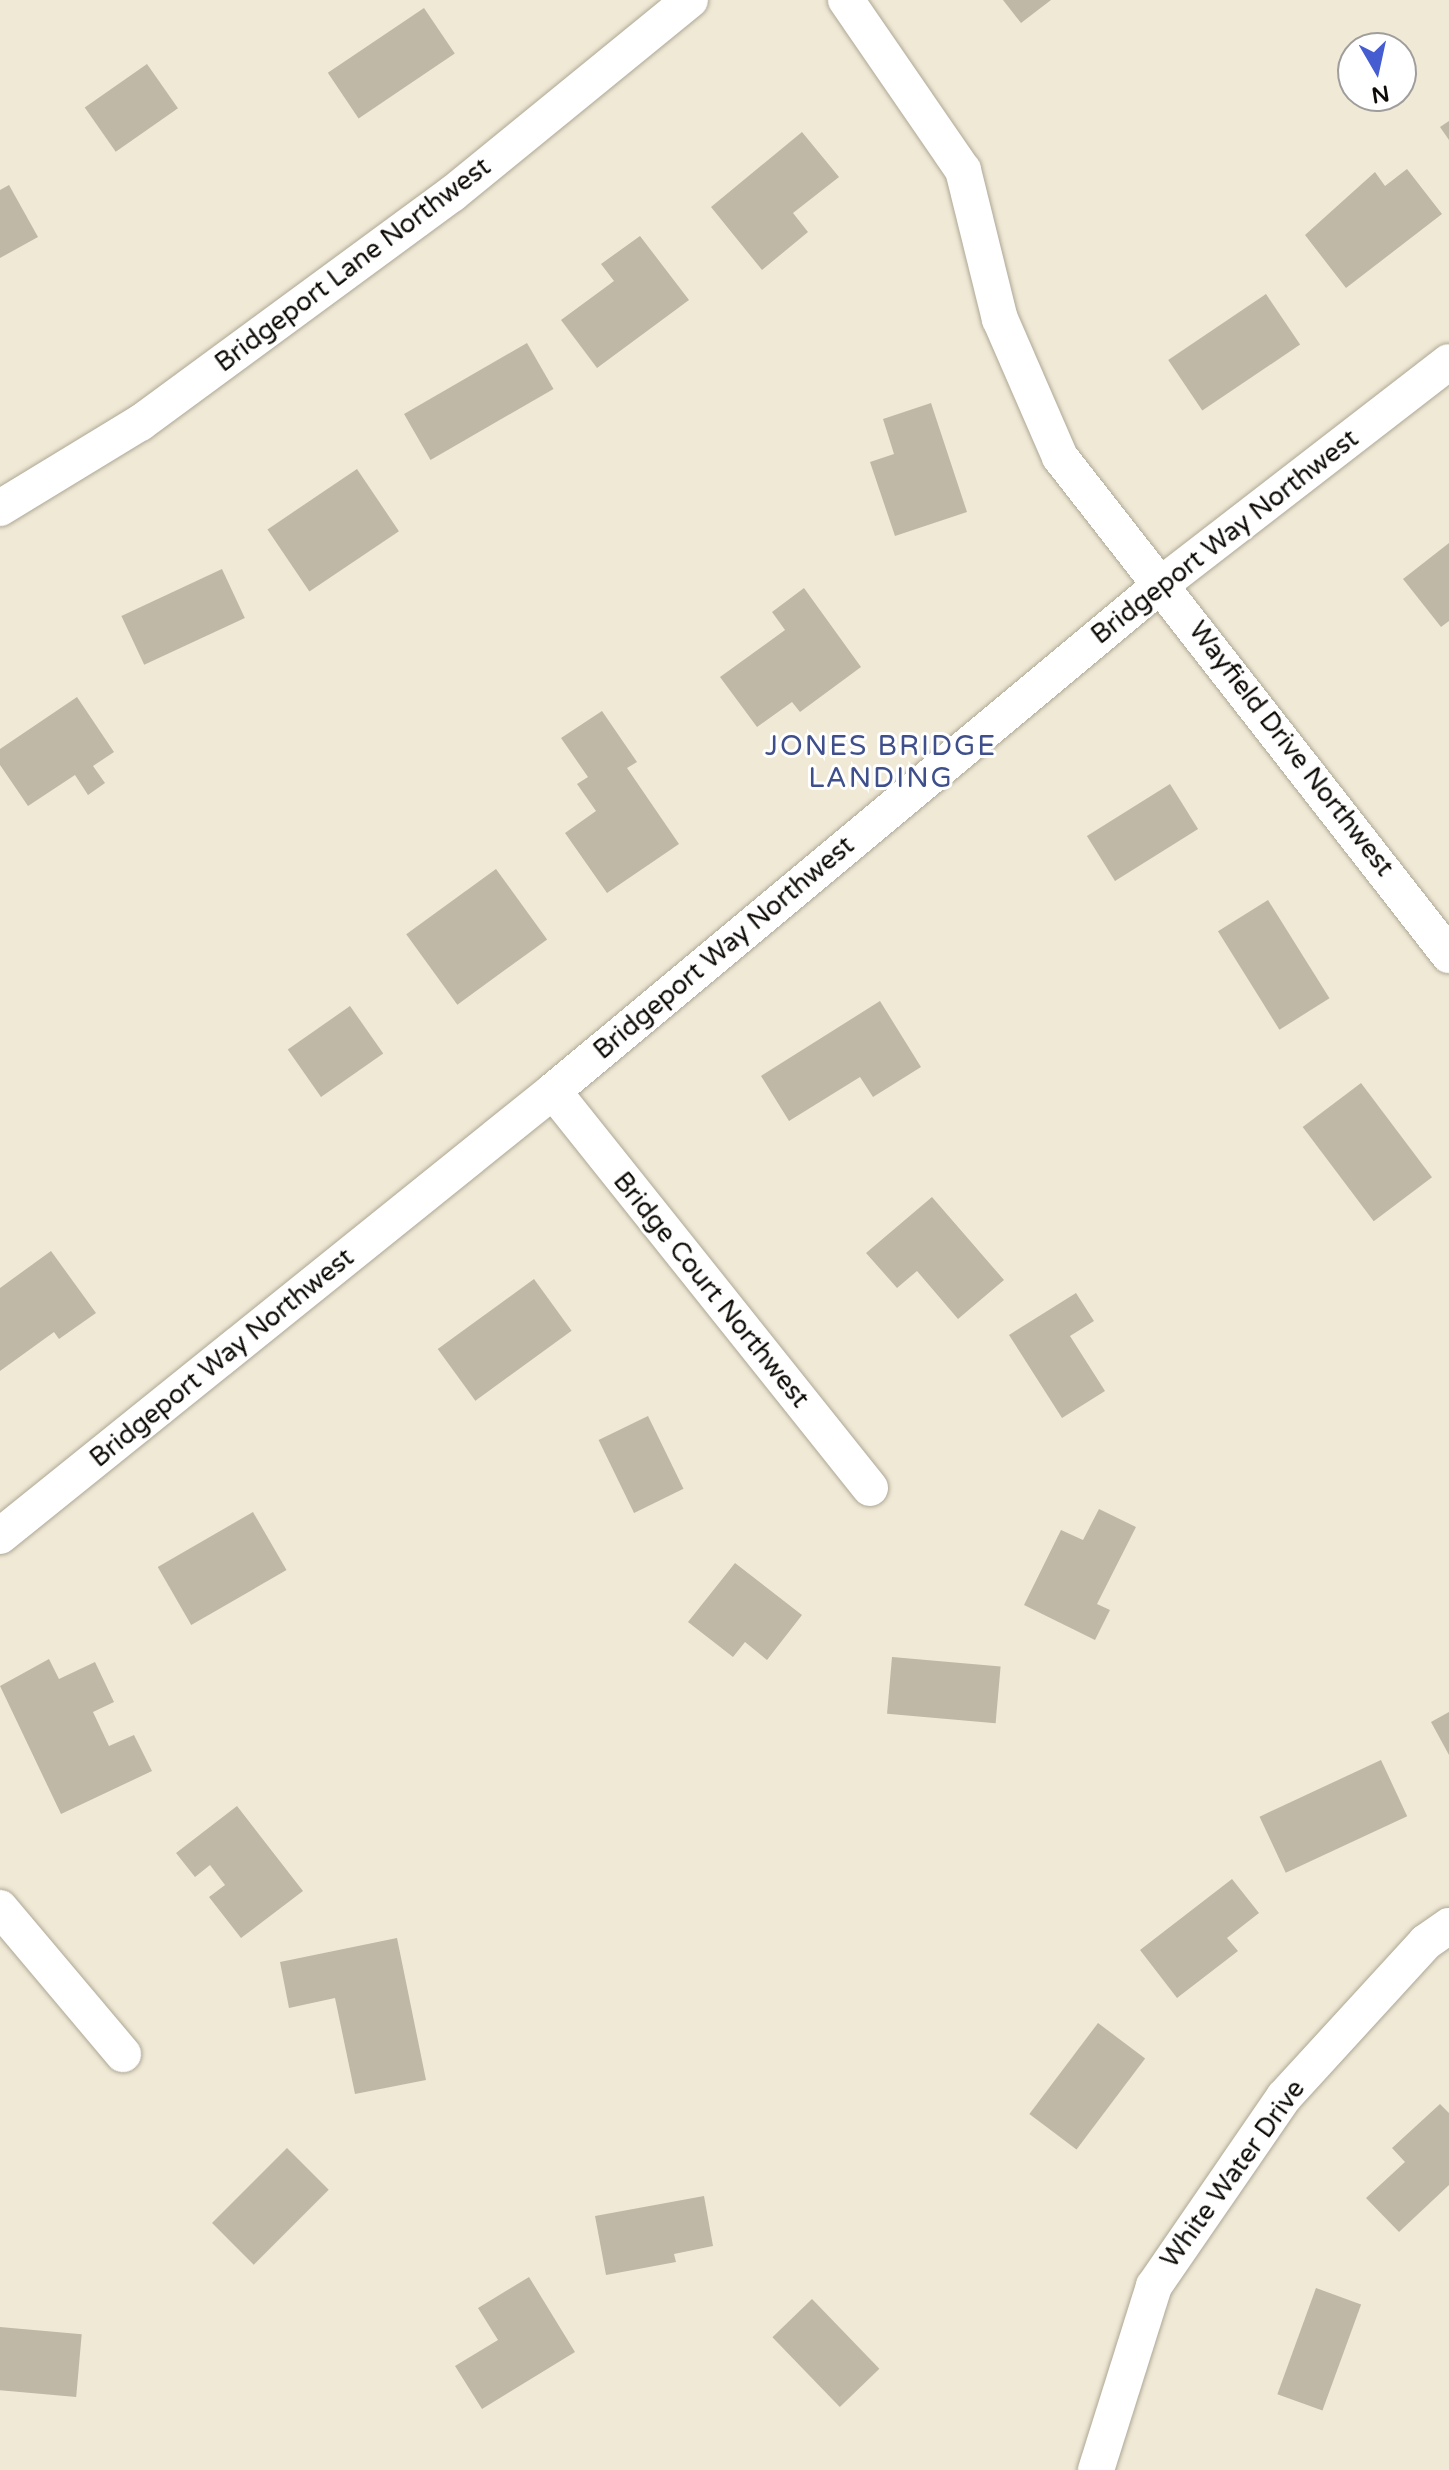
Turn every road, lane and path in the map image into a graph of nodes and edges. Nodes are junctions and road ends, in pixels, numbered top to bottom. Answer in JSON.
{"nodes":[{"id":1,"x":690,"y":0,"type":"edge"},
{"id":2,"x":846,"y":0,"type":"edge"},
{"id":3,"x":1449,"y":362,"type":"edge"},
{"id":4,"x":0,"y":508,"type":"edge"},
{"id":5,"x":1163,"y":583,"type":"junction"},
{"id":6,"x":1449,"y":955,"type":"edge"},
{"id":7,"x":553,"y":1091,"type":"junction"},
{"id":8,"x":870,"y":1488,"type":"dead end"},
{"id":9,"x":0,"y":1536,"type":"edge"},
{"id":10,"x":0,"y":1908,"type":"edge"},
{"id":11,"x":1449,"y":1926,"type":"edge"},
{"id":12,"x":123,"y":2054,"type":"dead end"},
{"id":13,"x":1096,"y":2470,"type":"edge"}],
"edges":[{"from":1,"to":4,"type":"street","name":"Bridgeport Lane Northwest"},
{"from":2,"to":5,"type":"street","name":"Wayfield Drive Northwest"},
{"from":3,"to":5,"type":"street","name":"Bridgeport Way Northwest"},
{"from":5,"to":6,"type":"street","name":"Wayfield Drive Northwest"},
{"from":5,"to":7,"type":"street","name":"Bridgeport Way Northwest"},
{"from":7,"to":8,"type":"street","name":"Bridge Court Northwest"},
{"from":7,"to":9,"type":"street","name":"Bridgeport Way Northwest"},
{"from":10,"to":12,"type":"street"},
{"from":11,"to":13,"type":"street","name":"White Water Drive"}]}
